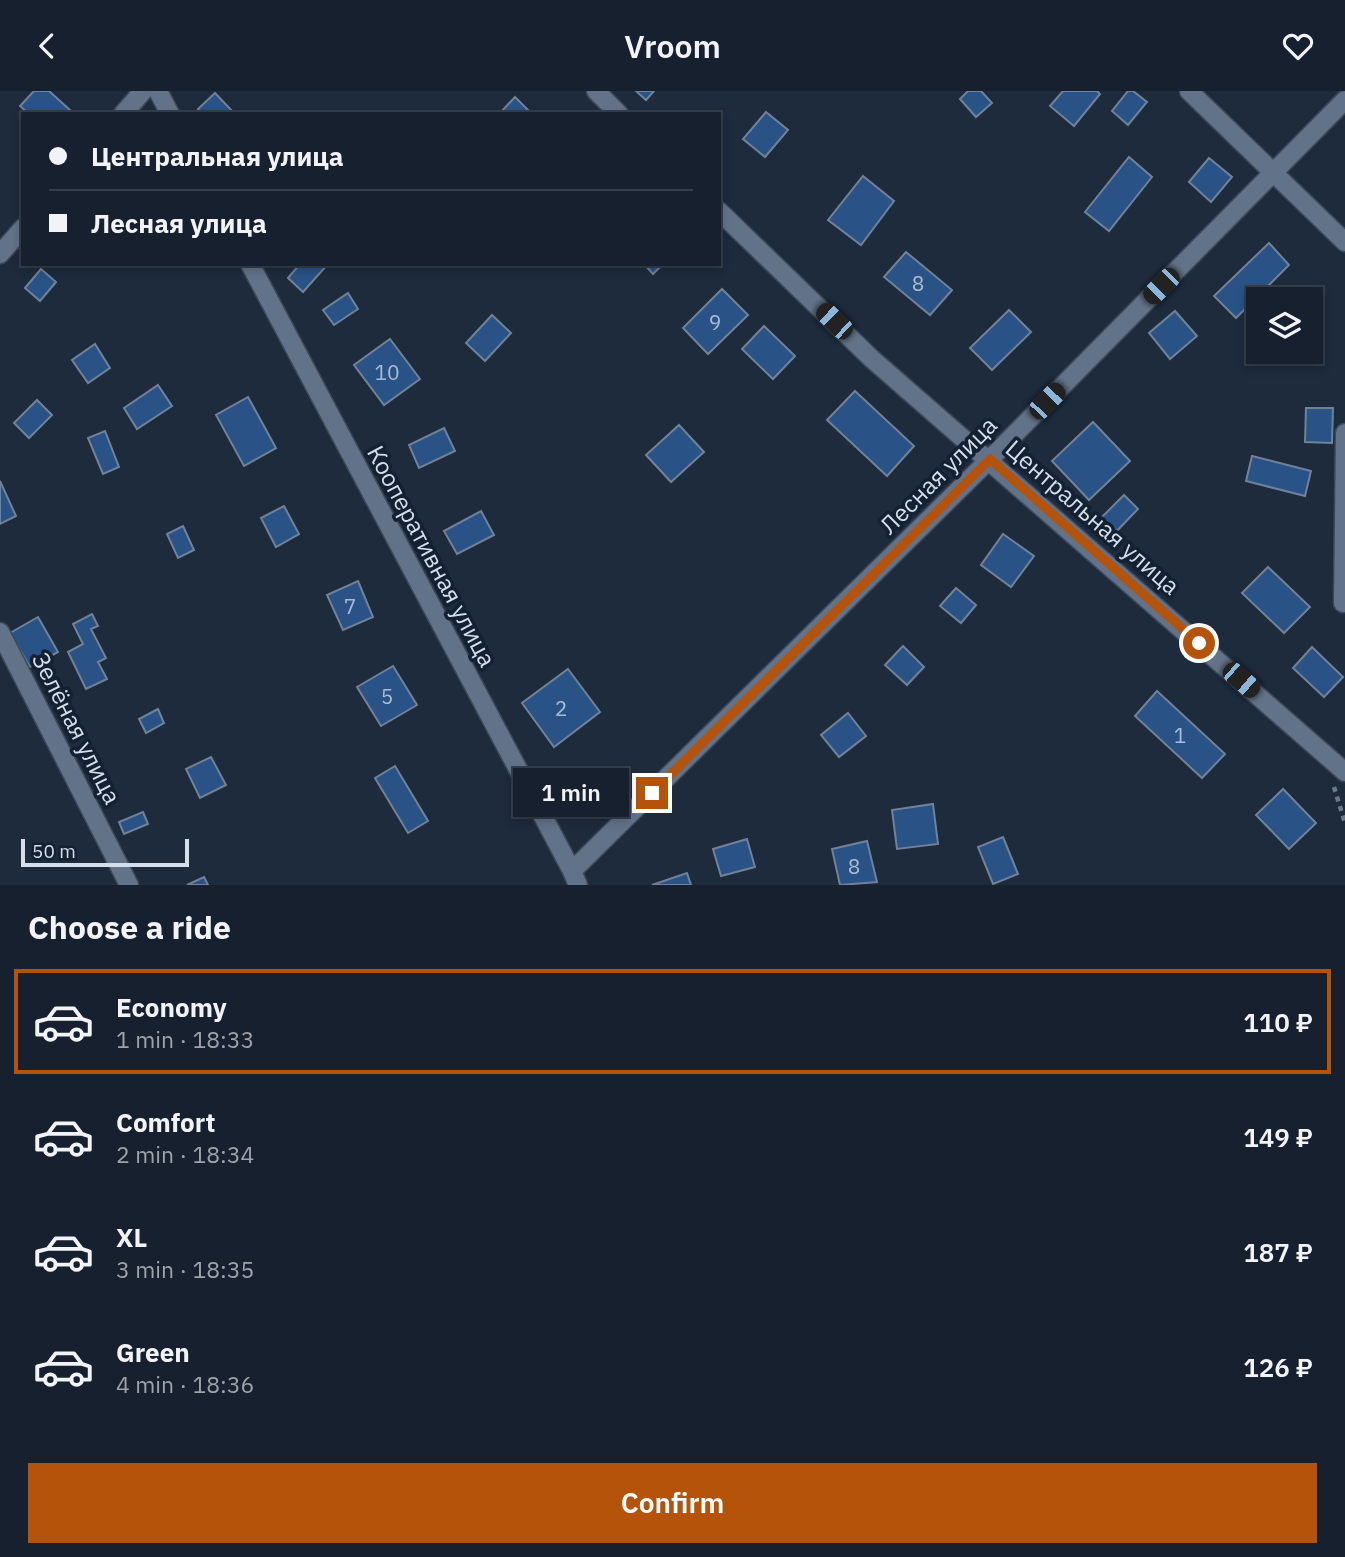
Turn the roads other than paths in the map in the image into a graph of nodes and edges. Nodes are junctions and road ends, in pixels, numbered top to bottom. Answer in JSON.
{"nodes":[{"id":1,"x":143,"y":91,"type":"edge"},
{"id":2,"x":158,"y":91,"type":"edge"},
{"id":3,"x":596,"y":91,"type":"edge"},
{"id":4,"x":1189,"y":91,"type":"edge"},
{"id":5,"x":1345,"y":100,"type":"edge"},
{"id":6,"x":125,"y":112,"type":"edge"},
{"id":7,"x":169,"y":112,"type":"edge"},
{"id":8,"x":617,"y":112,"type":"edge"},
{"id":9,"x":1276,"y":171,"type":"junction"},
{"id":10,"x":721,"y":213,"type":"edge"},
{"id":11,"x":21,"y":230,"type":"edge"},
{"id":12,"x":1345,"y":242,"type":"edge"},
{"id":13,"x":0,"y":254,"type":"edge"},
{"id":14,"x":251,"y":266,"type":"edge"},
{"id":15,"x":1345,"y":433,"type":"edge"},
{"id":16,"x":990,"y":459,"type":"junction"},
{"id":17,"x":1343,"y":603,"type":"dead end"},
{"id":18,"x":0,"y":632,"type":"edge"},
{"id":19,"x":1345,"y":772,"type":"edge"},
{"id":20,"x":575,"y":878,"type":"edge"},
{"id":21,"x":129,"y":885,"type":"edge"}],
"edges":[{"from":1,"to":6,"type":"street"},
{"from":2,"to":7,"type":"street"},
{"from":3,"to":8,"type":"street"},
{"from":4,"to":9,"type":"street"},
{"from":5,"to":9,"type":"street","name":"Лесная улица"},
{"from":9,"to":12,"type":"street"},
{"from":9,"to":16,"type":"street","name":"Лесная улица"},
{"from":10,"to":16,"type":"street","name":"Центральная улица"},
{"from":11,"to":13,"type":"street"},
{"from":14,"to":20,"type":"street","name":"Кооперативная улица"},
{"from":15,"to":17,"type":"street"},
{"from":16,"to":19,"type":"street","name":"Центральная улица"},
{"from":16,"to":20,"type":"street","name":"Лесная улица"},
{"from":18,"to":21,"type":"street","name":"Зелёная улица"}]}
